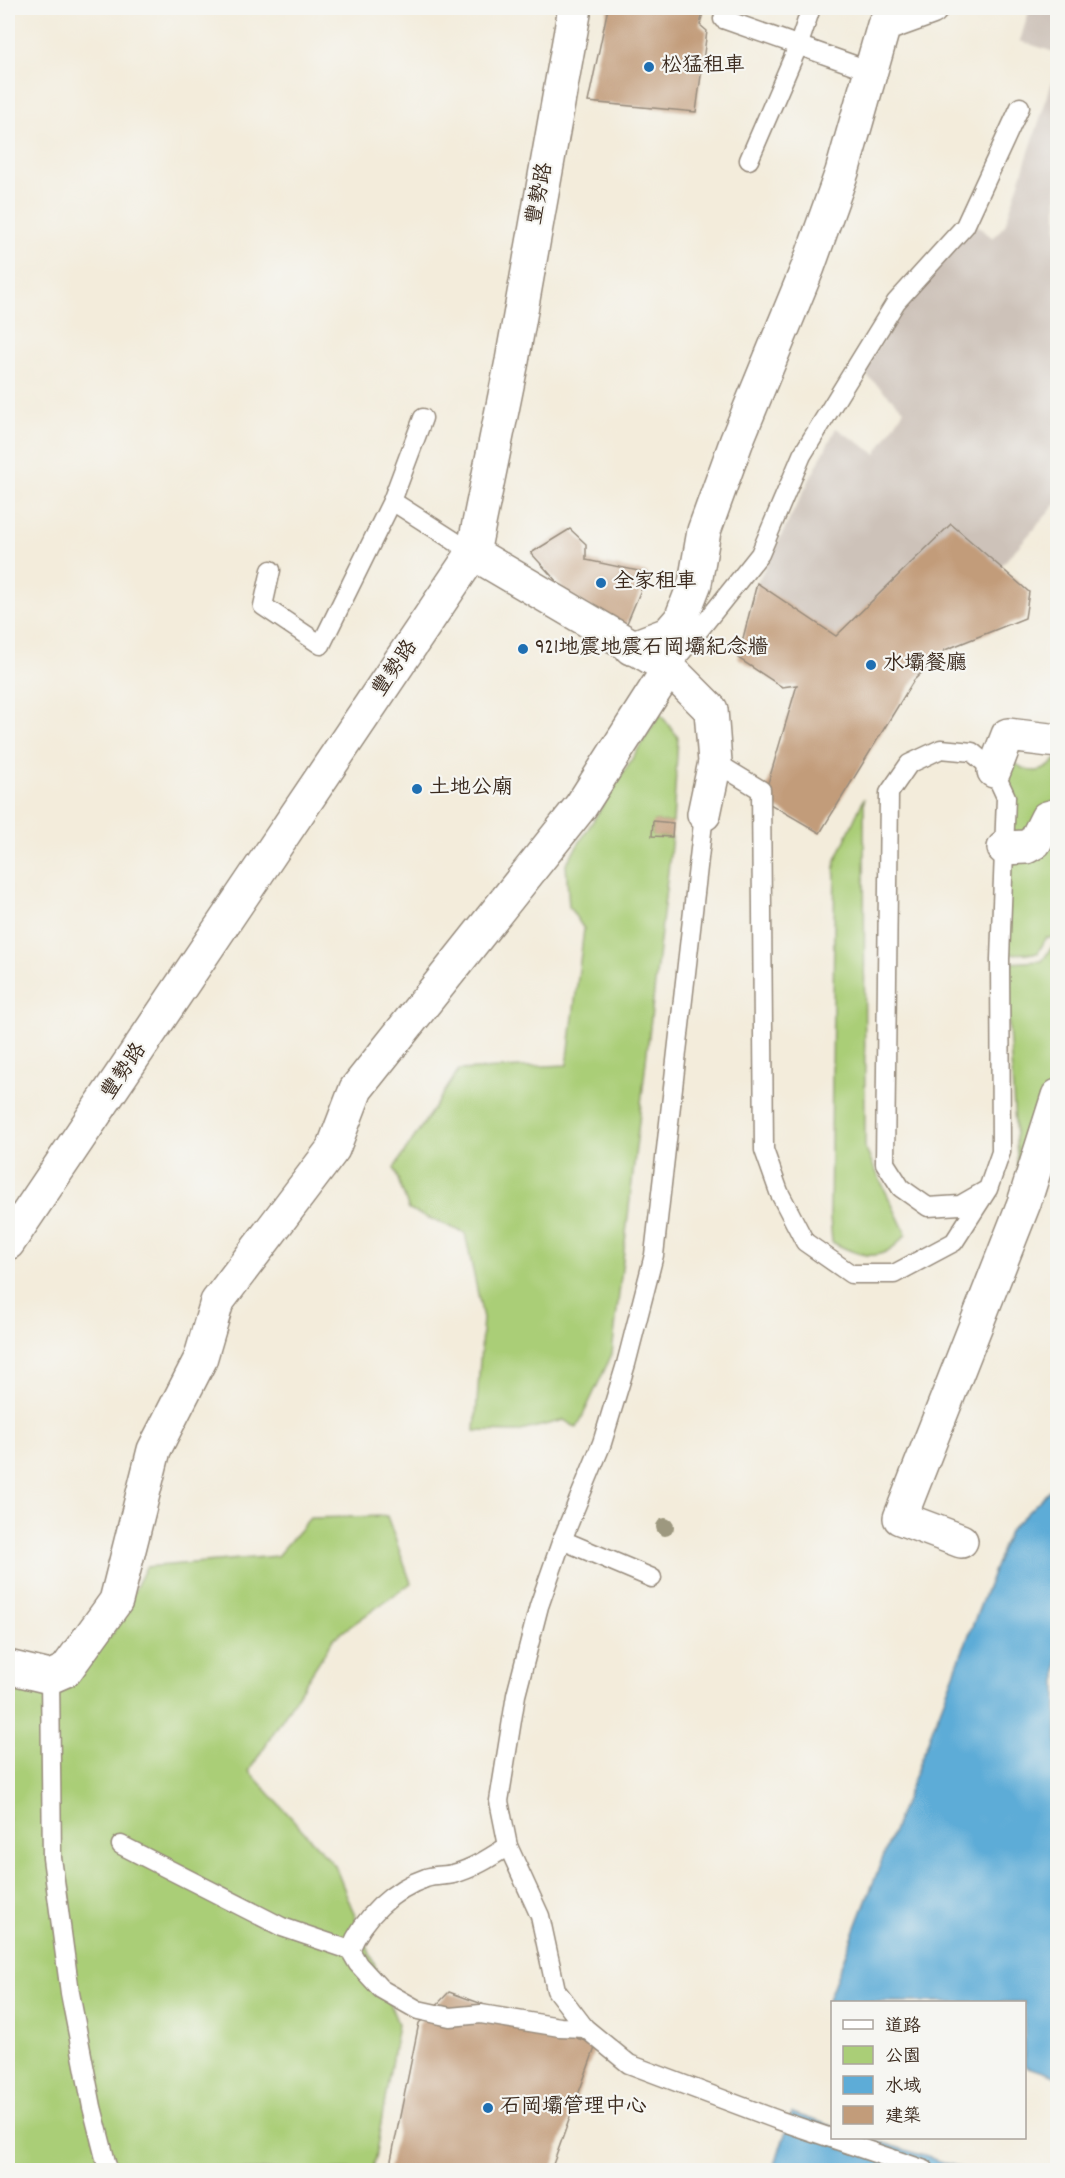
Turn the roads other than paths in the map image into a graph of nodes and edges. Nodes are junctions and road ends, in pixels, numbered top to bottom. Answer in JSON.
{"nodes":[{"id":1,"x":575,"y":8,"type":"edge"},
{"id":2,"x":727,"y":8,"type":"edge"},
{"id":3,"x":811,"y":8,"type":"edge"},
{"id":4,"x":932,"y":8,"type":"edge"},
{"id":5,"x":799,"y":45,"type":"junction"},
{"id":6,"x":871,"y":71,"type":"junction"},
{"id":7,"x":1020,"y":107,"type":"dead end"},
{"id":8,"x":749,"y":160,"type":"dead end"},
{"id":9,"x":423,"y":418,"type":"dead end"},
{"id":10,"x":392,"y":501,"type":"junction"},
{"id":11,"x":473,"y":553,"type":"junction"},
{"id":12,"x":272,"y":570,"type":"dead end"},
{"id":13,"x":631,"y":648,"type":"junction"},
{"id":14,"x":669,"y":668,"type":"junction"},
{"id":15,"x":1058,"y":741,"type":"edge"},
{"id":16,"x":715,"y":762,"type":"junction"},
{"id":17,"x":994,"y":771,"type":"junction"},
{"id":18,"x":704,"y":814,"type":"joint"},
{"id":19,"x":1058,"y":815,"type":"edge"},
{"id":20,"x":1004,"y":848,"type":"junction"},
{"id":21,"x":1058,"y":1096,"type":"edge"},
{"id":22,"x":988,"y":1189,"type":"junction"},
{"id":23,"x":8,"y":1244,"type":"edge"},
{"id":24,"x":562,"y":1540,"type":"junction"},
{"id":25,"x":961,"y":1541,"type":"dead end"},
{"id":26,"x":652,"y":1578,"type":"dead end"},
{"id":27,"x":8,"y":1667,"type":"edge"},
{"id":28,"x":50,"y":1677,"type":"junction"},
{"id":29,"x":121,"y":1845,"type":"dead end"},
{"id":30,"x":508,"y":1846,"type":"junction"},
{"id":31,"x":350,"y":1950,"type":"junction"},
{"id":32,"x":585,"y":2028,"type":"junction"},
{"id":33,"x":831,"y":2138,"type":"edge"},
{"id":34,"x":834,"y":2139,"type":"edge"},
{"id":35,"x":108,"y":2170,"type":"edge"},
{"id":36,"x":925,"y":2170,"type":"edge"}],
"edges":[{"from":1,"to":11,"type":"street","name":"豐勢路"},
{"from":2,"to":5,"type":"lane"},
{"from":3,"to":5,"type":"lane"},
{"from":4,"to":6,"type":"street"},
{"from":5,"to":6,"type":"lane"},
{"from":5,"to":8,"type":"lane"},
{"from":6,"to":13,"type":"street"},
{"from":7,"to":14,"type":"lane"},
{"from":9,"to":10,"type":"lane"},
{"from":10,"to":11,"type":"lane"},
{"from":10,"to":12,"type":"lane"},
{"from":11,"to":13,"type":"street"},
{"from":11,"to":23,"type":"street","name":"豐勢路"},
{"from":13,"to":14,"type":"street"},
{"from":14,"to":16,"type":"street"},
{"from":14,"to":28,"type":"street"},
{"from":15,"to":17,"type":"street"},
{"from":16,"to":18,"type":"street"},
{"from":16,"to":22,"type":"lane"},
{"from":17,"to":20,"type":"lane"},
{"from":17,"to":22,"type":"lane"},
{"from":18,"to":24,"type":"lane"},
{"from":19,"to":20,"type":"street"},
{"from":20,"to":22,"type":"lane"},
{"from":21,"to":25,"type":"street"},
{"from":24,"to":26,"type":"lane"},
{"from":24,"to":30,"type":"lane"},
{"from":27,"to":28,"type":"street"},
{"from":28,"to":35,"type":"lane"},
{"from":29,"to":31,"type":"lane"},
{"from":30,"to":31,"type":"lane"},
{"from":30,"to":32,"type":"lane"},
{"from":31,"to":32,"type":"lane"},
{"from":32,"to":33,"type":"lane"},
{"from":34,"to":36,"type":"lane"}]}
